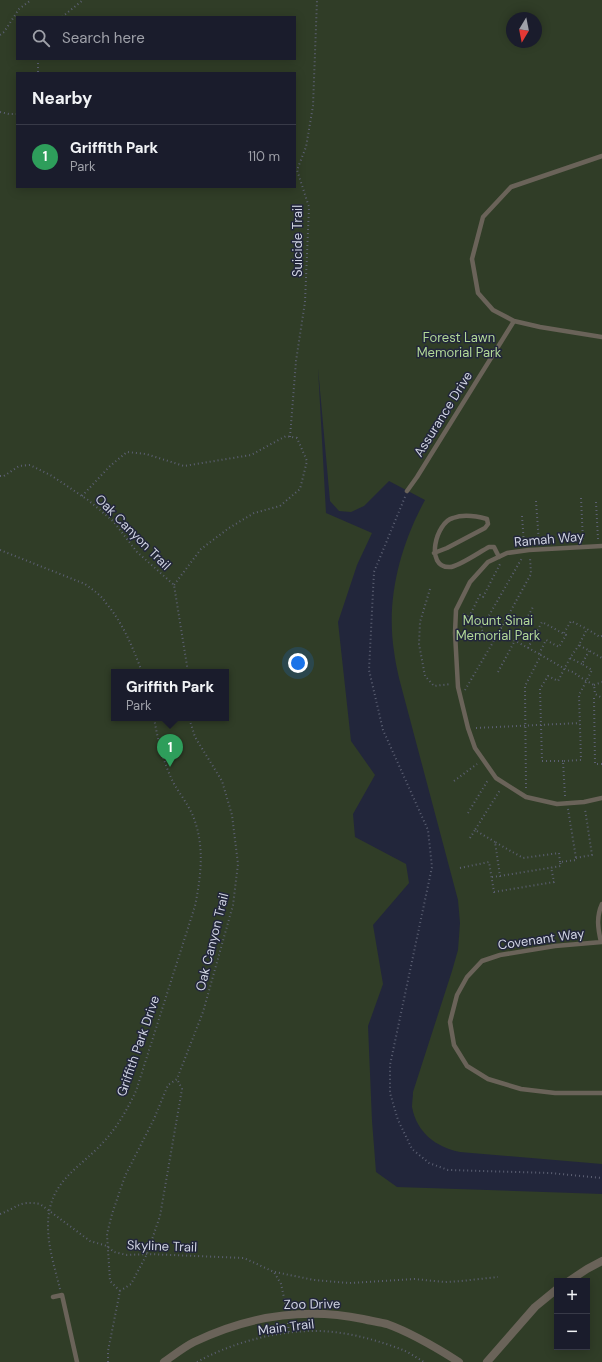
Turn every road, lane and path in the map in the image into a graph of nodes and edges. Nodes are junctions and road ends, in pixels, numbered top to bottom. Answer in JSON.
{"nodes":[{"id":1,"x":32,"y":0,"type":"edge"},
{"id":2,"x":84,"y":0,"type":"edge"},
{"id":3,"x":317,"y":0,"type":"edge"},
{"id":4,"x":63,"y":16,"type":"edge"},
{"id":5,"x":0,"y":35,"type":"edge"},
{"id":6,"x":38,"y":60,"type":"edge"},
{"id":7,"x":38,"y":72,"type":"edge"},
{"id":8,"x":0,"y":112,"type":"edge"},
{"id":9,"x":16,"y":114,"type":"edge"},
{"id":10,"x":602,"y":156,"type":"edge"},
{"id":11,"x":514,"y":321,"type":"junction"},
{"id":12,"x":602,"y":337,"type":"edge"},
{"id":13,"x":290,"y":437,"type":"junction"},
{"id":14,"x":0,"y":476,"type":"edge"},
{"id":15,"x":407,"y":491,"type":"joint"},
{"id":16,"x":82,"y":496,"type":"junction"},
{"id":17,"x":581,"y":498,"type":"dead end"},
{"id":18,"x":536,"y":501,"type":"dead end"},
{"id":19,"x":596,"y":502,"type":"dead end"},
{"id":20,"x":522,"y":516,"type":"dead end"},
{"id":21,"x":600,"y":546,"type":"edge"},
{"id":22,"x":584,"y":547,"type":"junction"},
{"id":23,"x":0,"y":550,"type":"edge"},
{"id":24,"x":539,"y":550,"type":"junction"},
{"id":25,"x":527,"y":551,"type":"junction"},
{"id":26,"x":434,"y":553,"type":"junction"},
{"id":27,"x":499,"y":557,"type":"junction"},
{"id":28,"x":174,"y":585,"type":"junction"},
{"id":29,"x":430,"y":589,"type":"dead end"},
{"id":30,"x":533,"y":607,"type":"dead end"},
{"id":31,"x":456,"y":610,"type":"junction"},
{"id":32,"x":469,"y":617,"type":"junction"},
{"id":33,"x":487,"y":620,"type":"junction"},
{"id":34,"x":482,"y":624,"type":"junction"},
{"id":35,"x":502,"y":627,"type":"junction"},
{"id":36,"x":587,"y":629,"type":"junction"},
{"id":37,"x":499,"y":632,"type":"junction"},
{"id":38,"x":564,"y":634,"type":"junction"},
{"id":39,"x":602,"y":636,"type":"edge"},
{"id":40,"x":495,"y":639,"type":"junction"},
{"id":41,"x":514,"y":640,"type":"junction"},
{"id":42,"x":579,"y":645,"type":"junction"},
{"id":43,"x":528,"y":648,"type":"junction"},
{"id":44,"x":589,"y":650,"type":"junction"},
{"id":45,"x":540,"y":655,"type":"junction"},
{"id":46,"x":570,"y":658,"type":"junction"},
{"id":47,"x":602,"y":658,"type":"edge"},
{"id":48,"x":582,"y":664,"type":"junction"},
{"id":49,"x":565,"y":668,"type":"junction"},
{"id":50,"x":141,"y":669,"type":"edge"},
{"id":51,"x":188,"y":669,"type":"edge"},
{"id":52,"x":498,"y":672,"type":"dead end"},
{"id":53,"x":587,"y":681,"type":"junction"},
{"id":54,"x":602,"y":682,"type":"edge"},
{"id":55,"x":458,"y":684,"type":"junction"},
{"id":56,"x":594,"y":685,"type":"junction"},
{"id":57,"x":461,"y":698,"type":"junction"},
{"id":58,"x":594,"y":698,"type":"dead end"},
{"id":59,"x":602,"y":698,"type":"edge"},
{"id":60,"x":154,"y":721,"type":"edge"},
{"id":61,"x":191,"y":721,"type":"edge"},
{"id":62,"x":580,"y":723,"type":"junction"},
{"id":63,"x":526,"y":725,"type":"junction"},
{"id":64,"x":541,"y":725,"type":"junction"},
{"id":65,"x":468,"y":728,"type":"junction"},
{"id":66,"x":483,"y":760,"type":"junction"},
{"id":67,"x":563,"y":761,"type":"junction"},
{"id":68,"x":602,"y":764,"type":"edge"},
{"id":69,"x":492,"y":773,"type":"junction"},
{"id":70,"x":454,"y":781,"type":"dead end"},
{"id":71,"x":504,"y":784,"type":"junction"},
{"id":72,"x":526,"y":797,"type":"junction"},
{"id":73,"x":602,"y":798,"type":"edge"},
{"id":74,"x":584,"y":802,"type":"junction"},
{"id":75,"x":566,"y":803,"type":"junction"},
{"id":76,"x":468,"y":813,"type":"dead end"},
{"id":77,"x":475,"y":830,"type":"junction"},
{"id":78,"x":470,"y":838,"type":"dead end"},
{"id":79,"x":495,"y":842,"type":"junction"},
{"id":80,"x":576,"y":858,"type":"junction"},
{"id":81,"x":560,"y":862,"type":"junction"},
{"id":82,"x":552,"y":867,"type":"junction"},
{"id":83,"x":460,"y":868,"type":"dead end"},
{"id":84,"x":500,"y":876,"type":"junction"},
{"id":85,"x":492,"y":877,"type":"junction"},
{"id":86,"x":602,"y":904,"type":"edge"},
{"id":87,"x":602,"y":942,"type":"edge"},
{"id":88,"x":176,"y":1079,"type":"junction"},
{"id":89,"x":602,"y":1093,"type":"edge"},
{"id":90,"x":602,"y":1178,"type":"edge"},
{"id":91,"x":49,"y":1210,"type":"junction"},
{"id":92,"x":0,"y":1214,"type":"edge"},
{"id":93,"x":107,"y":1246,"type":"junction"},
{"id":94,"x":147,"y":1254,"type":"junction"},
{"id":95,"x":602,"y":1261,"type":"edge"},
{"id":96,"x":274,"y":1272,"type":"junction"},
{"id":97,"x":498,"y":1277,"type":"dead end"},
{"id":98,"x":574,"y":1278,"type":"edge"},
{"id":99,"x":120,"y":1291,"type":"junction"},
{"id":100,"x":554,"y":1292,"type":"edge"},
{"id":101,"x":62,"y":1295,"type":"junction"},
{"id":102,"x":53,"y":1297,"type":"dead end"},
{"id":103,"x":287,"y":1315,"type":"junction"},
{"id":104,"x":289,"y":1334,"type":"junction"},
{"id":105,"x":78,"y":1362,"type":"edge"},
{"id":106,"x":108,"y":1362,"type":"edge"},
{"id":107,"x":164,"y":1362,"type":"edge"},
{"id":108,"x":197,"y":1362,"type":"edge"},
{"id":109,"x":424,"y":1362,"type":"edge"},
{"id":110,"x":460,"y":1362,"type":"edge"},
{"id":111,"x":488,"y":1362,"type":"edge"}],
"edges":[{"from":1,"to":5,"type":"path"},
{"from":2,"to":4,"type":"path"},
{"from":3,"to":13,"type":"path","name":"Suicide Trail"},
{"from":6,"to":7,"type":"path"},
{"from":8,"to":9,"type":"path"},
{"from":10,"to":11,"type":"lane"},
{"from":11,"to":12,"type":"lane"},
{"from":11,"to":15,"type":"lane","name":"Assurance Drive"},
{"from":13,"to":16,"type":"path"},
{"from":13,"to":28,"type":"path"},
{"from":14,"to":16,"type":"path","name":"Oak Canyon Trail"},
{"from":15,"to":90,"type":"path"},
{"from":16,"to":28,"type":"path","name":"Oak Canyon Trail"},
{"from":17,"to":22,"type":"path"},
{"from":18,"to":24,"type":"path"},
{"from":19,"to":21,"type":"path"},
{"from":20,"to":25,"type":"path"},
{"from":21,"to":22,"type":"lane","name":"Ramah Way"},
{"from":22,"to":24,"type":"lane","name":"Ramah Way"},
{"from":23,"to":50,"type":"path"},
{"from":24,"to":25,"type":"lane","name":"Ramah Way"},
{"from":25,"to":27,"type":"lane","name":"Ramah Way"},
{"from":25,"to":33,"type":"path"},
{"from":25,"to":35,"type":"path"},
{"from":26,"to":26,"type":"lane"},
{"from":26,"to":27,"type":"lane"},
{"from":27,"to":31,"type":"lane","name":"Ramah Way"},
{"from":27,"to":32,"type":"path"},
{"from":28,"to":51,"type":"path","name":"Oak Canyon Trail"},
{"from":29,"to":55,"type":"path"},
{"from":30,"to":41,"type":"path"},
{"from":31,"to":32,"type":"path"},
{"from":31,"to":55,"type":"lane","name":"Ramah Way"},
{"from":32,"to":34,"type":"path"},
{"from":33,"to":34,"type":"path"},
{"from":33,"to":35,"type":"path"},
{"from":34,"to":40,"type":"path"},
{"from":35,"to":37,"type":"path"},
{"from":36,"to":38,"type":"path"},
{"from":36,"to":39,"type":"path"},
{"from":36,"to":42,"type":"path"},
{"from":37,"to":40,"type":"path"},
{"from":37,"to":41,"type":"path"},
{"from":38,"to":43,"type":"path"},
{"from":38,"to":45,"type":"path"},
{"from":40,"to":57,"type":"path"},
{"from":41,"to":43,"type":"path"},
{"from":41,"to":52,"type":"path"},
{"from":42,"to":44,"type":"path"},
{"from":42,"to":46,"type":"path"},
{"from":43,"to":45,"type":"path"},
{"from":44,"to":47,"type":"path"},
{"from":44,"to":48,"type":"path"},
{"from":45,"to":49,"type":"path"},
{"from":45,"to":63,"type":"path"},
{"from":46,"to":48,"type":"path"},
{"from":46,"to":49,"type":"path"},
{"from":48,"to":53,"type":"path"},
{"from":49,"to":53,"type":"path"},
{"from":49,"to":64,"type":"path"},
{"from":53,"to":56,"type":"path"},
{"from":53,"to":62,"type":"path"},
{"from":54,"to":56,"type":"path"},
{"from":55,"to":57,"type":"lane","name":"Ramah Way"},
{"from":56,"to":59,"type":"path"},
{"from":57,"to":65,"type":"lane","name":"Ramah Way"},
{"from":58,"to":68,"type":"path"},
{"from":60,"to":91,"type":"path","name":"Griffith Park Drive"},
{"from":61,"to":88,"type":"path","name":"Oak Canyon Trail"},
{"from":62,"to":64,"type":"path"},
{"from":62,"to":67,"type":"path"},
{"from":63,"to":64,"type":"path"},
{"from":63,"to":65,"type":"path"},
{"from":63,"to":72,"type":"path"},
{"from":64,"to":67,"type":"path"},
{"from":65,"to":66,"type":"lane","name":"Ramah Way"},
{"from":66,"to":69,"type":"lane","name":"Ramah Way"},
{"from":66,"to":70,"type":"path"},
{"from":67,"to":75,"type":"path"},
{"from":69,"to":71,"type":"lane","name":"Ramah Way"},
{"from":69,"to":76,"type":"path"},
{"from":71,"to":72,"type":"lane","name":"Ramah Way"},
{"from":71,"to":77,"type":"path"},
{"from":72,"to":75,"type":"lane","name":"Ramah Way"},
{"from":73,"to":74,"type":"lane","name":"Ramah Way"},
{"from":74,"to":75,"type":"lane","name":"Ramah Way"},
{"from":74,"to":80,"type":"path"},
{"from":75,"to":80,"type":"path"},
{"from":77,"to":78,"type":"path"},
{"from":77,"to":79,"type":"path"},
{"from":79,"to":81,"type":"path"},
{"from":79,"to":84,"type":"path"},
{"from":80,"to":81,"type":"path"},
{"from":81,"to":82,"type":"path"},
{"from":82,"to":84,"type":"path"},
{"from":82,"to":85,"type":"path"},
{"from":83,"to":85,"type":"path"},
{"from":84,"to":85,"type":"path"},
{"from":86,"to":87,"type":"lane"},
{"from":87,"to":89,"type":"lane","name":"Covenant Way"},
{"from":88,"to":93,"type":"path","name":"Oak Canyon Trail"},
{"from":88,"to":94,"type":"path"},
{"from":91,"to":92,"type":"path","name":"Skyline Trail"},
{"from":91,"to":93,"type":"path","name":"Skyline Trail"},
{"from":91,"to":101,"type":"path","name":"Griffith Park Drive"},
{"from":93,"to":94,"type":"path","name":"Skyline Trail"},
{"from":93,"to":99,"type":"path","name":"Oak Canyon Trail"},
{"from":94,"to":96,"type":"path","name":"Skyline Trail"},
{"from":94,"to":99,"type":"path"},
{"from":95,"to":98,"type":"street"},
{"from":96,"to":97,"type":"path","name":"Skyline Trail"},
{"from":96,"to":103,"type":"path"},
{"from":99,"to":106,"type":"path"},
{"from":100,"to":111,"type":"street"},
{"from":101,"to":102,"type":"lane"},
{"from":101,"to":105,"type":"lane"},
{"from":103,"to":104,"type":"path"},
{"from":103,"to":107,"type":"street","name":"Zoo Drive"},
{"from":103,"to":110,"type":"street","name":"Zoo Drive"},
{"from":104,"to":108,"type":"path","name":"Main Trail"},
{"from":104,"to":109,"type":"path","name":"Main Trail"}]}
